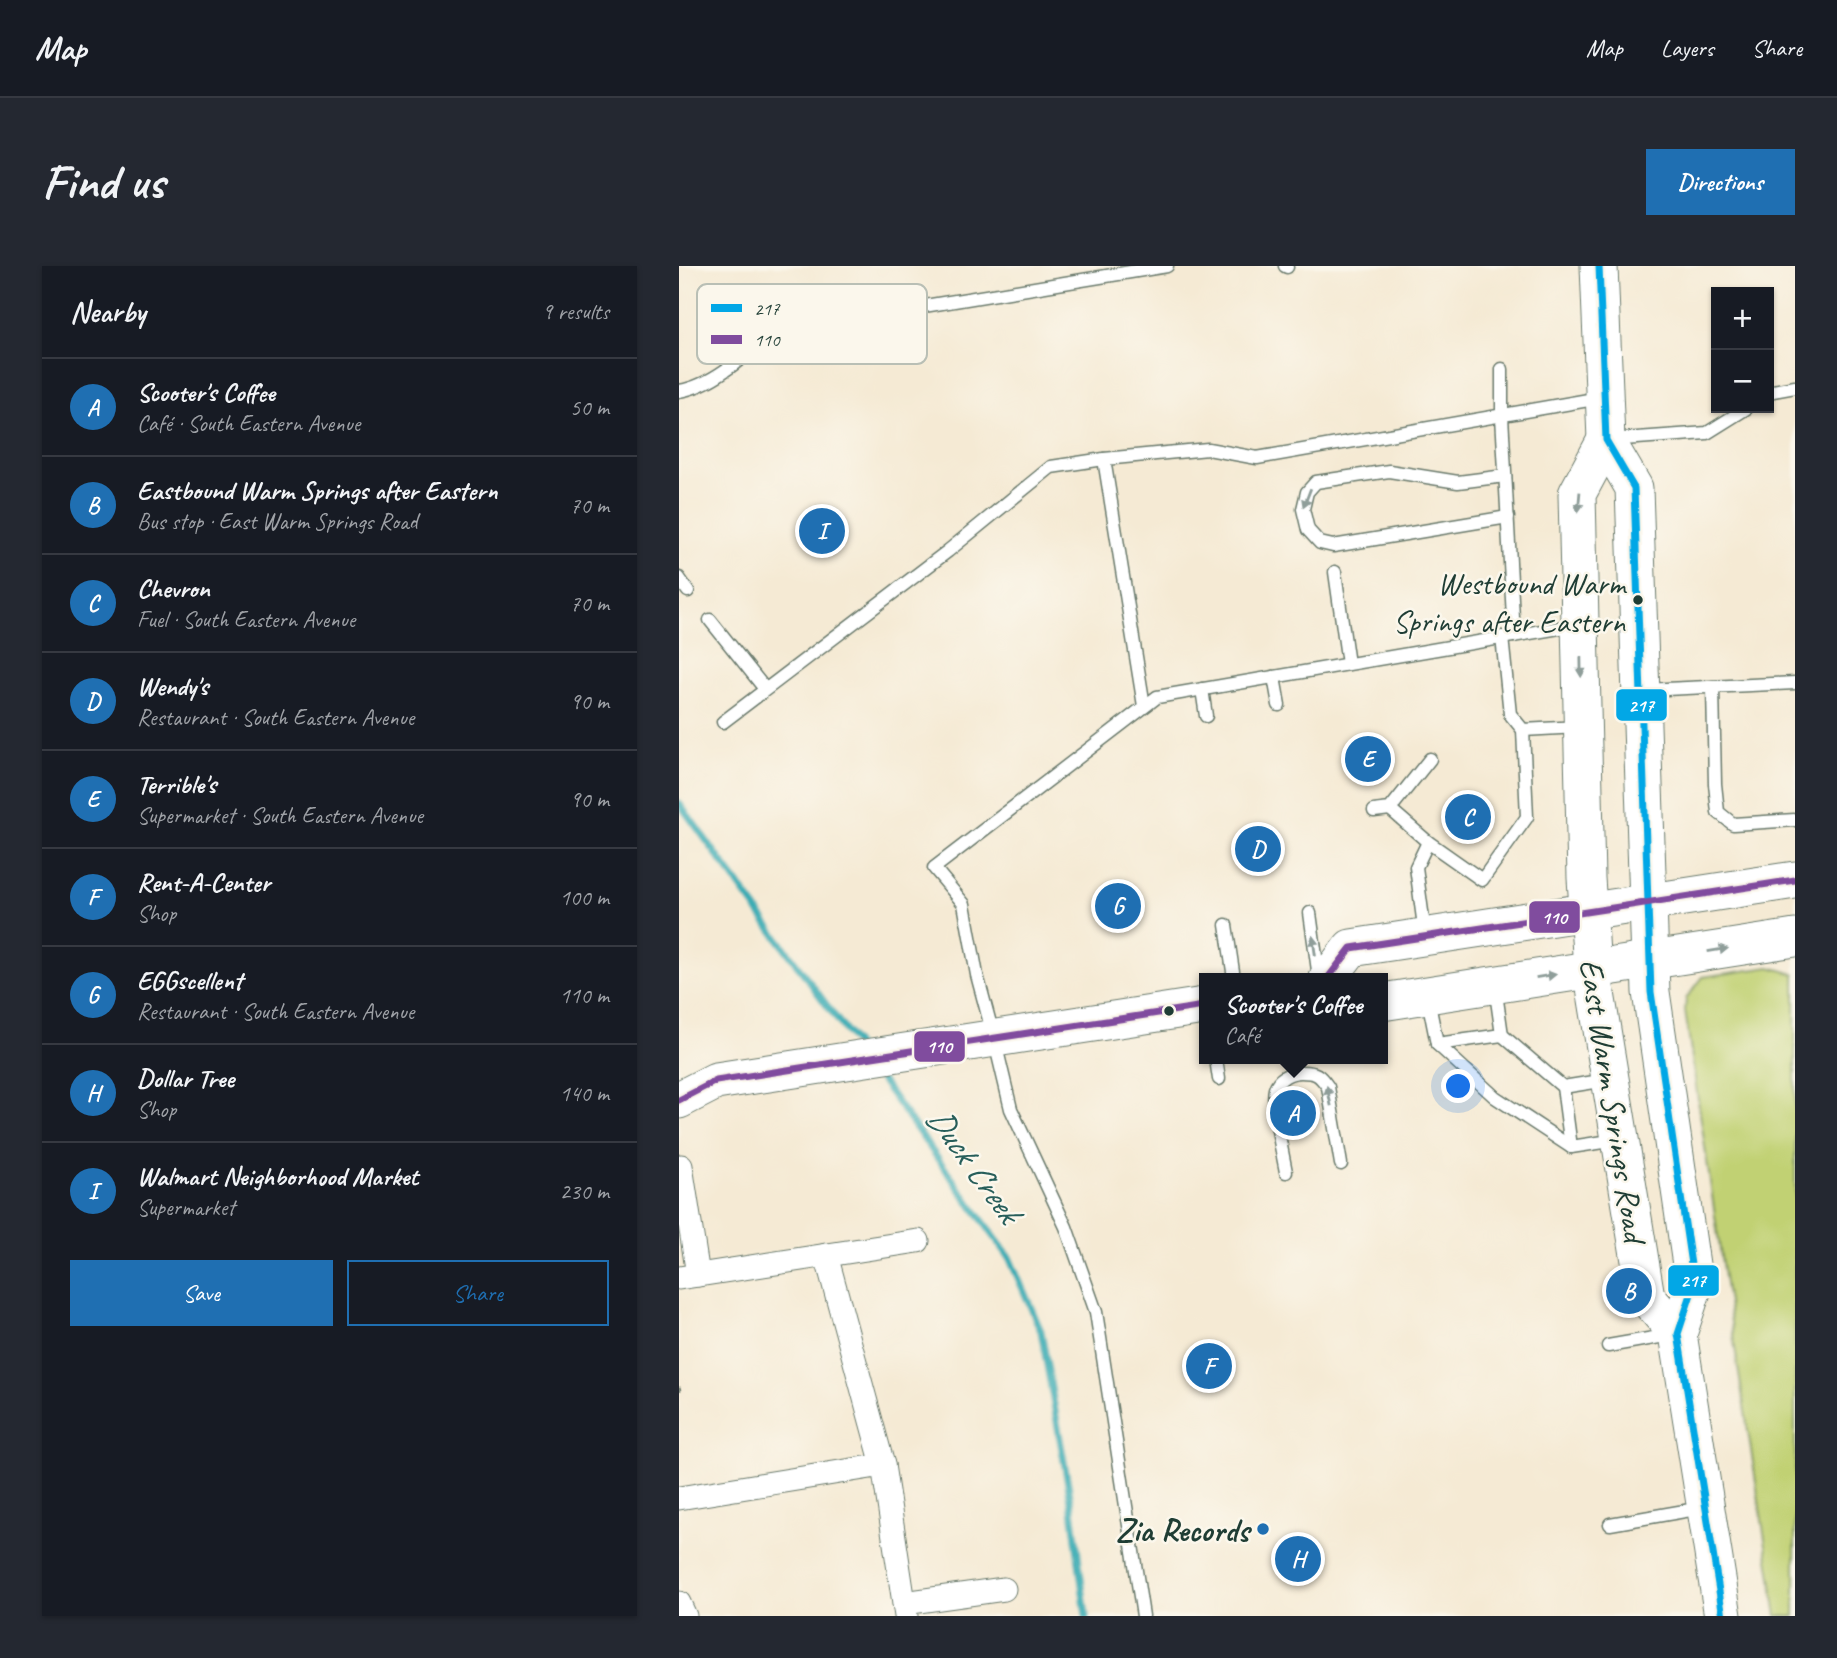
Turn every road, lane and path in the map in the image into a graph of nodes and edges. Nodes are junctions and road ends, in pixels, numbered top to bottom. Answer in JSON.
{"nodes":[{"id":1,"x":1167,"y":266,"type":"edge"},
{"id":2,"x":1599,"y":266,"type":"edge"},
{"id":3,"x":927,"y":306,"type":"edge"},
{"id":4,"x":734,"y":364,"type":"edge"},
{"id":5,"x":1502,"y":369,"type":"dead end"},
{"id":6,"x":1795,"y":387,"type":"edge"},
{"id":7,"x":679,"y":391,"type":"edge"},
{"id":8,"x":1774,"y":391,"type":"edge"},
{"id":9,"x":1604,"y":397,"type":"junction"},
{"id":10,"x":1739,"y":413,"type":"edge"},
{"id":11,"x":1502,"y":416,"type":"junction"},
{"id":12,"x":1605,"y":440,"type":"junction"},
{"id":13,"x":1104,"y":459,"type":"junction"},
{"id":14,"x":1505,"y":476,"type":"junction"},
{"id":15,"x":1508,"y":517,"type":"junction"},
{"id":16,"x":1335,"y":572,"type":"dead end"},
{"id":17,"x":679,"y":578,"type":"edge"},
{"id":18,"x":688,"y":591,"type":"dead end"},
{"id":19,"x":711,"y":621,"type":"dead end"},
{"id":20,"x":1580,"y":625,"type":"junction"},
{"id":21,"x":1508,"y":636,"type":"junction"},
{"id":22,"x":1348,"y":664,"type":"junction"},
{"id":23,"x":1273,"y":677,"type":"junction"},
{"id":24,"x":1795,"y":683,"type":"edge"},
{"id":25,"x":1713,"y":687,"type":"junction"},
{"id":26,"x":765,"y":689,"type":"junction"},
{"id":27,"x":1202,"y":689,"type":"junction"},
{"id":28,"x":1641,"y":690,"type":"junction"},
{"id":29,"x":1279,"y":705,"type":"dead end"},
{"id":30,"x":1144,"y":706,"type":"junction"},
{"id":31,"x":1206,"y":716,"type":"dead end"},
{"id":32,"x":723,"y":722,"type":"dead end"},
{"id":33,"x":1583,"y":727,"type":"junction"},
{"id":34,"x":1523,"y":730,"type":"junction"},
{"id":35,"x":1430,"y":759,"type":"dead end"},
{"id":36,"x":1390,"y":809,"type":"junction"},
{"id":37,"x":1374,"y":811,"type":"dead end"},
{"id":38,"x":1795,"y":820,"type":"edge"},
{"id":39,"x":1428,"y":842,"type":"junction"},
{"id":40,"x":1795,"y":880,"type":"edge"},
{"id":41,"x":1649,"y":902,"type":"junction"},
{"id":42,"x":1587,"y":912,"type":"junction"},
{"id":43,"x":1310,"y":913,"type":"dead end"},
{"id":44,"x":1226,"y":925,"type":"dead end"},
{"id":45,"x":1425,"y":937,"type":"junction"},
{"id":46,"x":1795,"y":938,"type":"edge"},
{"id":47,"x":1650,"y":960,"type":"junction"},
{"id":48,"x":1592,"y":969,"type":"junction"},
{"id":49,"x":1233,"y":973,"type":"edge"},
{"id":50,"x":1318,"y":973,"type":"edge"},
{"id":51,"x":1332,"y":973,"type":"edge"},
{"id":52,"x":1495,"y":984,"type":"junction"},
{"id":53,"x":1427,"y":995,"type":"junction"},
{"id":54,"x":1388,"y":1001,"type":"edge"},
{"id":55,"x":1199,"y":1007,"type":"edge"},
{"id":56,"x":1502,"y":1035,"type":"junction"},
{"id":57,"x":995,"y":1038,"type":"junction"},
{"id":58,"x":1437,"y":1044,"type":"junction"},
{"id":59,"x":1217,"y":1064,"type":"edge"},
{"id":60,"x":679,"y":1073,"type":"edge"},
{"id":61,"x":1219,"y":1079,"type":"dead end"},
{"id":62,"x":1611,"y":1079,"type":"junction"},
{"id":63,"x":716,"y":1081,"type":"junction"},
{"id":64,"x":1563,"y":1087,"type":"junction"},
{"id":65,"x":679,"y":1100,"type":"edge"},
{"id":66,"x":1620,"y":1140,"type":"junction"},
{"id":67,"x":1571,"y":1147,"type":"junction"},
{"id":68,"x":1341,"y":1164,"type":"dead end"},
{"id":69,"x":681,"y":1166,"type":"edge"},
{"id":70,"x":1286,"y":1172,"type":"dead end"},
{"id":71,"x":918,"y":1241,"type":"dead end"},
{"id":72,"x":826,"y":1255,"type":"junction"},
{"id":73,"x":688,"y":1276,"type":"edge"},
{"id":74,"x":1678,"y":1334,"type":"junction"},
{"id":75,"x":1608,"y":1346,"type":"dead end"},
{"id":76,"x":883,"y":1465,"type":"junction"},
{"id":77,"x":679,"y":1497,"type":"edge"},
{"id":78,"x":1706,"y":1508,"type":"junction"},
{"id":79,"x":1610,"y":1524,"type":"dead end"},
{"id":80,"x":1004,"y":1589,"type":"dead end"},
{"id":81,"x":679,"y":1603,"type":"edge"},
{"id":82,"x":905,"y":1609,"type":"edge"},
{"id":83,"x":685,"y":1616,"type":"edge"},
{"id":84,"x":1143,"y":1616,"type":"edge"},
{"id":85,"x":1723,"y":1616,"type":"edge"}],
"edges":[{"from":1,"to":3,"type":"lane"},
{"from":2,"to":9,"type":"main road","name":"East Warm Springs Road"},
{"from":4,"to":7,"type":"lane"},
{"from":5,"to":11,"type":"lane"},
{"from":6,"to":8,"type":"lane"},
{"from":9,"to":11,"type":"lane"},
{"from":9,"to":12,"type":"main road","name":"East Warm Springs Road"},
{"from":10,"to":12,"type":"lane"},
{"from":11,"to":13,"type":"lane"},
{"from":11,"to":14,"type":"lane"},
{"from":12,"to":20,"type":"main road","name":"East Warm Springs Road","one_way":true},
{"from":12,"to":28,"type":"main road","name":"East Warm Springs Road"},
{"from":13,"to":26,"type":"lane"},
{"from":13,"to":30,"type":"lane"},
{"from":14,"to":15,"type":"lane"},
{"from":14,"to":15,"type":"lane","one_way":true},
{"from":15,"to":21,"type":"lane"},
{"from":16,"to":22,"type":"lane"},
{"from":17,"to":18,"type":"lane"},
{"from":19,"to":26,"type":"lane"},
{"from":20,"to":21,"type":"lane"},
{"from":20,"to":33,"type":"main road","name":"East Warm Springs Road","one_way":true},
{"from":21,"to":22,"type":"lane"},
{"from":21,"to":34,"type":"lane"},
{"from":22,"to":23,"type":"lane"},
{"from":23,"to":27,"type":"lane"},
{"from":23,"to":29,"type":"lane"},
{"from":24,"to":25,"type":"lane"},
{"from":25,"to":28,"type":"lane"},
{"from":25,"to":38,"type":"lane"},
{"from":26,"to":32,"type":"lane"},
{"from":27,"to":30,"type":"lane"},
{"from":27,"to":31,"type":"lane"},
{"from":28,"to":41,"type":"main road","name":"East Warm Springs Road"},
{"from":30,"to":57,"type":"lane"},
{"from":33,"to":34,"type":"lane"},
{"from":33,"to":42,"type":"main road","name":"East Warm Springs Road"},
{"from":34,"to":39,"type":"lane"},
{"from":35,"to":36,"type":"lane"},
{"from":36,"to":37,"type":"lane"},
{"from":36,"to":39,"type":"lane"},
{"from":39,"to":45,"type":"lane"},
{"from":40,"to":41,"type":"main road"},
{"from":41,"to":42,"type":"main road"},
{"from":41,"to":47,"type":"main road","name":"East Warm Springs Road"},
{"from":42,"to":45,"type":"main road"},
{"from":42,"to":48,"type":"main road","name":"East Warm Springs Road"},
{"from":50,"to":43,"type":"lane","one_way":true},
{"from":44,"to":49,"type":"lane"},
{"from":45,"to":51,"type":"main road"},
{"from":47,"to":46,"type":"main road","one_way":true},
{"from":47,"to":48,"type":"main road"},
{"from":47,"to":74,"type":"main road","name":"East Warm Springs Road"},
{"from":52,"to":48,"type":"main road","one_way":true},
{"from":48,"to":62,"type":"main road","name":"East Warm Springs Road"},
{"from":52,"to":53,"type":"main road"},
{"from":52,"to":56,"type":"lane"},
{"from":53,"to":54,"type":"main road"},
{"from":53,"to":58,"type":"lane"},
{"from":55,"to":57,"type":"main road"},
{"from":56,"to":58,"type":"lane"},
{"from":56,"to":64,"type":"lane"},
{"from":57,"to":63,"type":"main road"},
{"from":57,"to":84,"type":"lane"},
{"from":58,"to":67,"type":"lane"},
{"from":59,"to":61,"type":"lane"},
{"from":60,"to":63,"type":"main road"},
{"from":62,"to":64,"type":"lane"},
{"from":62,"to":66,"type":"main road","name":"East Warm Springs Road"},
{"from":63,"to":65,"type":"main road"},
{"from":64,"to":67,"type":"lane"},
{"from":66,"to":67,"type":"lane"},
{"from":66,"to":74,"type":"main road","name":"East Warm Springs Road"},
{"from":68,"to":70,"type":"lane","one_way":true},
{"from":69,"to":73,"type":"street"},
{"from":71,"to":72,"type":"street"},
{"from":72,"to":73,"type":"street"},
{"from":72,"to":76,"type":"street"},
{"from":74,"to":75,"type":"lane"},
{"from":74,"to":78,"type":"main road","name":"East Warm Springs Road"},
{"from":76,"to":77,"type":"street"},
{"from":76,"to":82,"type":"street"},
{"from":78,"to":79,"type":"lane"},
{"from":78,"to":85,"type":"main road","name":"East Warm Springs Road"},
{"from":80,"to":82,"type":"street"},
{"from":81,"to":83,"type":"street"}]}
